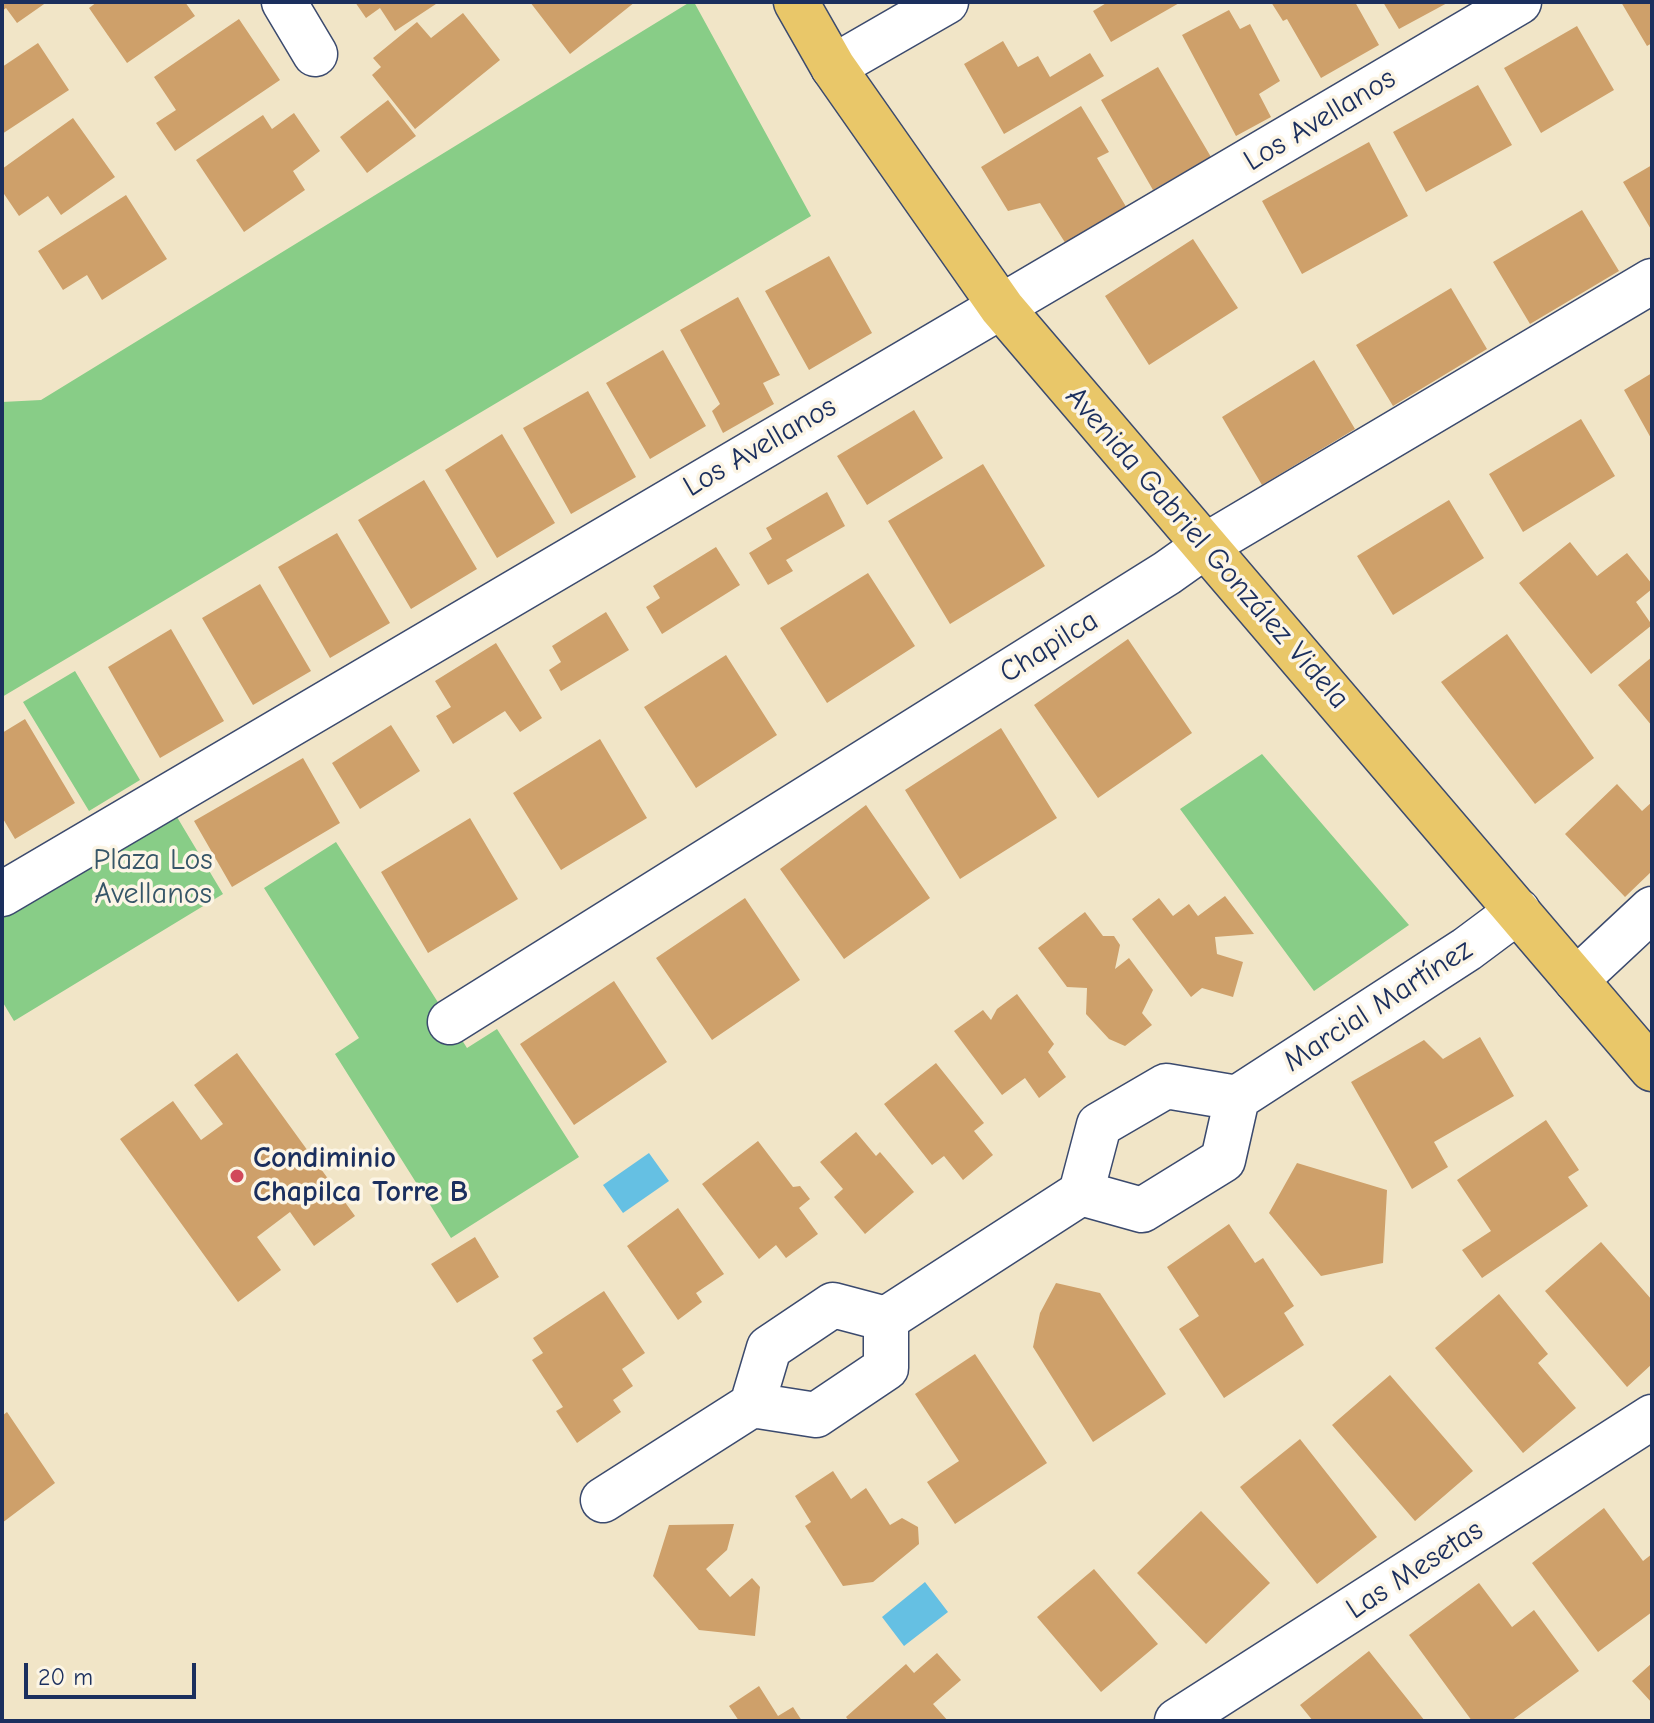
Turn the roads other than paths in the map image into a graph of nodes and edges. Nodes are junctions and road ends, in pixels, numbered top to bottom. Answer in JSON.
{"nodes":[{"id":1,"x":284,"y":2,"type":"edge"},
{"id":2,"x":796,"y":2,"type":"edge"},
{"id":3,"x":946,"y":2,"type":"edge"},
{"id":4,"x":1519,"y":2,"type":"edge"},
{"id":5,"x":315,"y":54,"type":"dead end"},
{"id":6,"x":833,"y":67,"type":"junction"},
{"id":7,"x":1652,"y":281,"type":"edge"},
{"id":8,"x":1002,"y":308,"type":"junction"},
{"id":9,"x":1205,"y":546,"type":"junction"},
{"id":10,"x":2,"y":894,"type":"edge"},
{"id":11,"x":1652,"y":909,"type":"edge"},
{"id":12,"x":1518,"y":911,"type":"junction"},
{"id":13,"x":1576,"y":980,"type":"junction"},
{"id":14,"x":450,"y":1022,"type":"dead end"},
{"id":15,"x":1652,"y":1069,"type":"edge"},
{"id":16,"x":1237,"y":1098,"type":"junction"},
{"id":17,"x":1081,"y":1193,"type":"junction"},
{"id":18,"x":886,"y":1319,"type":"junction"},
{"id":19,"x":752,"y":1405,"type":"junction"},
{"id":20,"x":1652,"y":1417,"type":"edge"},
{"id":21,"x":603,"y":1500,"type":"dead end"},
{"id":22,"x":1177,"y":1721,"type":"edge"}],
"edges":[{"from":1,"to":5,"type":"street"},
{"from":2,"to":6,"type":"main road","name":"Avenida Gabriel González Videla"},
{"from":3,"to":6,"type":"street"},
{"from":4,"to":8,"type":"street","name":"Los Avellanos"},
{"from":6,"to":8,"type":"main road","name":"Avenida Gabriel González Videla"},
{"from":7,"to":9,"type":"street","name":"Chapilca"},
{"from":8,"to":9,"type":"main road","name":"Avenida Gabriel González Videla"},
{"from":8,"to":10,"type":"street","name":"Los Avellanos"},
{"from":9,"to":12,"type":"main road","name":"Avenida Gabriel González Videla"},
{"from":9,"to":14,"type":"street","name":"Chapilca"},
{"from":11,"to":13,"type":"street"},
{"from":12,"to":13,"type":"main road","name":"Avenida Gabriel González Videla"},
{"from":12,"to":16,"type":"street","name":"Marcial Martínez"},
{"from":13,"to":15,"type":"main road","name":"Avenida Gabriel González Videla"},
{"from":16,"to":17,"type":"street"},
{"from":16,"to":17,"type":"street"},
{"from":17,"to":18,"type":"street"},
{"from":18,"to":19,"type":"street"},
{"from":18,"to":19,"type":"street"},
{"from":19,"to":21,"type":"street"},
{"from":20,"to":22,"type":"street","name":"Las Mesetas"}]}
